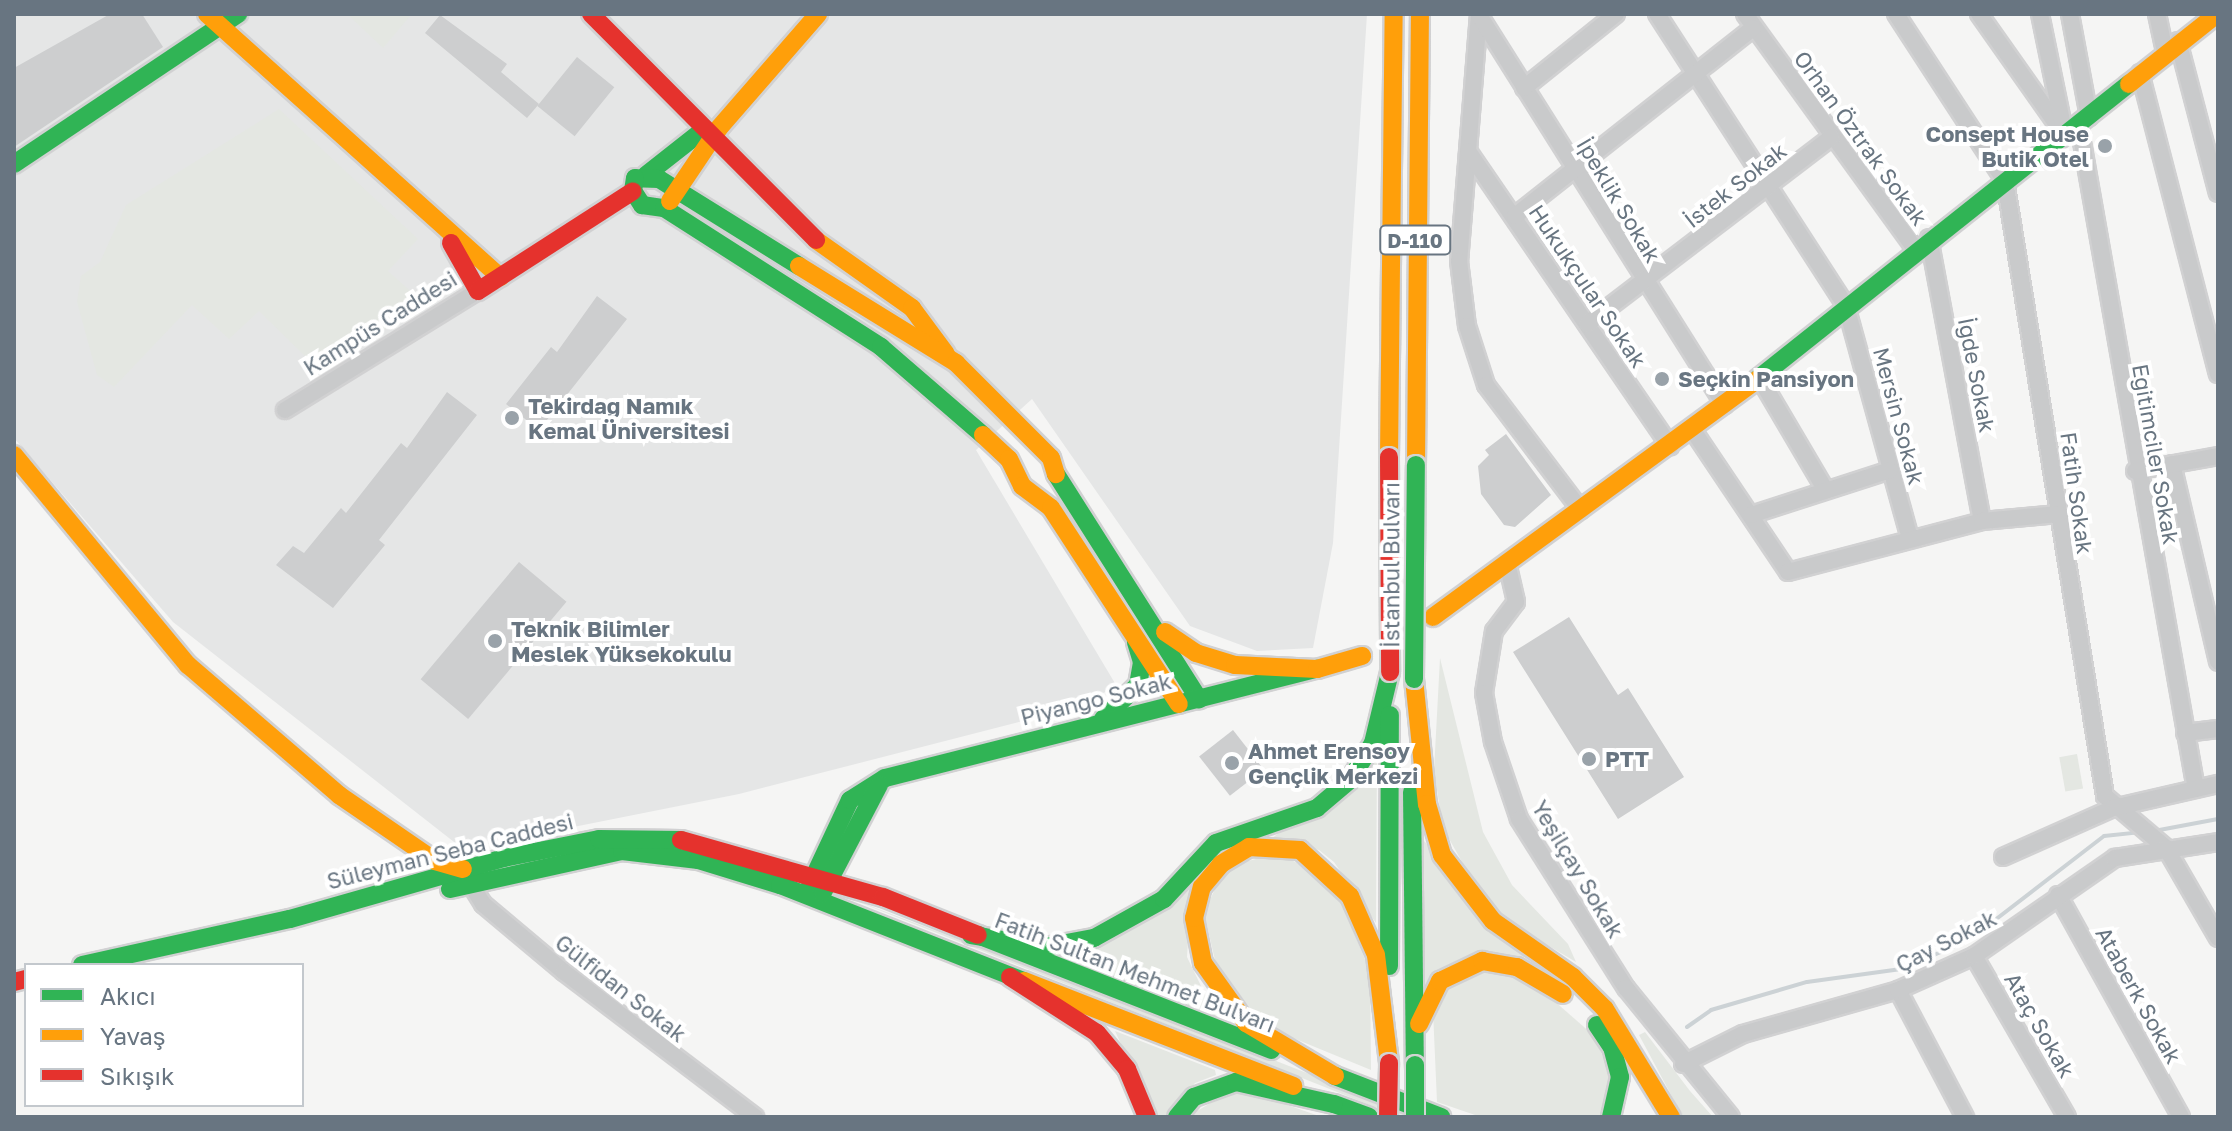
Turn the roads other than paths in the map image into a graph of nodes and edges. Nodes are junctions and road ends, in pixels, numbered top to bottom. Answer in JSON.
{"nodes":[{"id":1,"x":207,"y":14,"type":"edge"},
{"id":2,"x":238,"y":14,"type":"edge"},
{"id":3,"x":591,"y":14,"type":"edge"},
{"id":4,"x":818,"y":14,"type":"edge"},
{"id":5,"x":1394,"y":14,"type":"edge"},
{"id":6,"x":1420,"y":14,"type":"edge"},
{"id":7,"x":1479,"y":14,"type":"edge"},
{"id":8,"x":1616,"y":14,"type":"edge"},
{"id":9,"x":1657,"y":14,"type":"edge"},
{"id":10,"x":1896,"y":14,"type":"edge"},
{"id":11,"x":1979,"y":14,"type":"edge"},
{"id":12,"x":2040,"y":14,"type":"edge"},
{"id":13,"x":2070,"y":14,"type":"edge"},
{"id":14,"x":2157,"y":14,"type":"edge"},
{"id":15,"x":2217,"y":14,"type":"edge"},
{"id":16,"x":1749,"y":21,"type":"edge"},
{"id":17,"x":223,"y":28,"type":"junction"},
{"id":18,"x":2172,"y":46,"type":"junction"},
{"id":19,"x":2140,"y":73,"type":"junction"},
{"id":20,"x":1697,"y":75,"type":"junction"},
{"id":21,"x":1524,"y":88,"type":"junction"},
{"id":22,"x":2078,"y":126,"type":"junction"},
{"id":23,"x":707,"y":136,"type":"junction"},
{"id":24,"x":1832,"y":137,"type":"junction"},
{"id":25,"x":1468,"y":151,"type":"junction"},
{"id":26,"x":14,"y":164,"type":"edge"},
{"id":27,"x":1576,"y":169,"type":"junction"},
{"id":28,"x":646,"y":175,"type":"junction"},
{"id":29,"x":2005,"y":181,"type":"junction"},
{"id":30,"x":1770,"y":186,"type":"junction"},
{"id":31,"x":633,"y":191,"type":"junction"},
{"id":32,"x":677,"y":193,"type":"junction"},
{"id":33,"x":2218,"y":193,"type":"edge"},
{"id":34,"x":664,"y":208,"type":"junction"},
{"id":35,"x":1515,"y":216,"type":"junction"},
{"id":36,"x":448,"y":236,"type":"junction"},
{"id":37,"x":1922,"y":244,"type":"junction"},
{"id":38,"x":500,"y":277,"type":"junction"},
{"id":39,"x":1644,"y":284,"type":"junction"},
{"id":40,"x":478,"y":291,"type":"junction"},
{"id":41,"x":1846,"y":306,"type":"junction"},
{"id":42,"x":1587,"y":324,"type":"junction"},
{"id":43,"x":949,"y":358,"type":"junction"},
{"id":44,"x":2218,"y":374,"type":"edge"},
{"id":45,"x":1759,"y":377,"type":"junction"},
{"id":46,"x":930,"y":384,"type":"junction"},
{"id":47,"x":1725,"y":405,"type":"junction"},
{"id":48,"x":285,"y":410,"type":"dead end"},
{"id":49,"x":1692,"y":429,"type":"junction"},
{"id":50,"x":1670,"y":446,"type":"junction"},
{"id":51,"x":1040,"y":450,"type":"junction"},
{"id":52,"x":14,"y":455,"type":"edge"},
{"id":53,"x":2218,"y":456,"type":"edge"},
{"id":54,"x":2172,"y":464,"type":"junction"},
{"id":55,"x":1014,"y":469,"type":"junction"},
{"id":56,"x":1890,"y":470,"type":"junction"},
{"id":57,"x":2135,"y":471,"type":"junction"},
{"id":58,"x":1057,"y":478,"type":"junction"},
{"id":59,"x":1825,"y":489,"type":"junction"},
{"id":60,"x":1040,"y":493,"type":"junction"},
{"id":61,"x":1581,"y":510,"type":"junction"},
{"id":62,"x":2059,"y":514,"type":"junction"},
{"id":63,"x":1751,"y":515,"type":"junction"},
{"id":64,"x":1982,"y":521,"type":"junction"},
{"id":65,"x":1910,"y":538,"type":"junction"},
{"id":66,"x":1508,"y":567,"type":"junction"},
{"id":67,"x":1433,"y":617,"type":"dead end"},
{"id":68,"x":1155,"y":624,"type":"junction"},
{"id":69,"x":1130,"y":626,"type":"junction"},
{"id":70,"x":1362,"y":656,"type":"dead end"},
{"id":71,"x":2218,"y":662,"type":"edge"},
{"id":72,"x":1317,"y":669,"type":"junction"},
{"id":73,"x":1390,"y":672,"type":"junction"},
{"id":74,"x":1414,"y":679,"type":"junction"},
{"id":75,"x":1199,"y":699,"type":"junction"},
{"id":76,"x":1179,"y":704,"type":"junction"},
{"id":77,"x":1097,"y":724,"type":"junction"},
{"id":78,"x":2218,"y":729,"type":"edge"},
{"id":79,"x":2185,"y":733,"type":"junction"},
{"id":80,"x":885,"y":778,"type":"junction"},
{"id":81,"x":2218,"y":784,"type":"edge"},
{"id":82,"x":2196,"y":789,"type":"junction"},
{"id":83,"x":2113,"y":808,"type":"junction"},
{"id":84,"x":383,"y":826,"type":"junction"},
{"id":85,"x":2218,"y":842,"type":"edge"},
{"id":86,"x":2166,"y":848,"type":"junction"},
{"id":87,"x":2003,"y":857,"type":"dead end"},
{"id":88,"x":811,"y":874,"type":"junction"},
{"id":89,"x":466,"y":876,"type":"junction"},
{"id":90,"x":830,"y":880,"type":"junction"},
{"id":91,"x":441,"y":886,"type":"junction"},
{"id":92,"x":2058,"y":895,"type":"junction"},
{"id":93,"x":812,"y":898,"type":"junction"},
{"id":94,"x":971,"y":935,"type":"junction"},
{"id":95,"x":2218,"y":938,"type":"edge"},
{"id":96,"x":1974,"y":956,"type":"junction"},
{"id":97,"x":91,"y":963,"type":"edge"},
{"id":98,"x":1010,"y":977,"type":"junction"},
{"id":99,"x":1898,"y":990,"type":"junction"},
{"id":100,"x":1389,"y":1063,"type":"junction"},
{"id":101,"x":1683,"y":1064,"type":"junction"},
{"id":102,"x":1415,"y":1065,"type":"junction"},
{"id":103,"x":1335,"y":1076,"type":"junction"},
{"id":104,"x":1334,"y":1104,"type":"junction"},
{"id":105,"x":755,"y":1117,"type":"edge"},
{"id":106,"x":1147,"y":1117,"type":"edge"},
{"id":107,"x":1177,"y":1117,"type":"edge"},
{"id":108,"x":1369,"y":1117,"type":"edge"},
{"id":109,"x":1388,"y":1117,"type":"edge"},
{"id":110,"x":1415,"y":1117,"type":"edge"},
{"id":111,"x":1441,"y":1117,"type":"edge"},
{"id":112,"x":1611,"y":1117,"type":"edge"},
{"id":113,"x":1671,"y":1117,"type":"edge"},
{"id":114,"x":1731,"y":1117,"type":"edge"},
{"id":115,"x":1965,"y":1117,"type":"edge"},
{"id":116,"x":2067,"y":1117,"type":"edge"},
{"id":117,"x":2181,"y":1117,"type":"edge"}],
"edges":[{"from":1,"to":17,"type":"main road"},
{"from":2,"to":17,"type":"main road"},
{"from":3,"to":23,"type":"main road"},
{"from":4,"to":23,"type":"main road"},
{"from":5,"to":73,"type":"main road","name":"İstanbul Bulvarı","number":"D-110","bridge":true},
{"from":6,"to":74,"type":"main road","name":"İstanbul Bulvarı","number":"D-110","bridge":true},
{"from":7,"to":21,"type":"street","name":"İpeklik Sokak"},
{"from":7,"to":25,"type":"street"},
{"from":8,"to":21,"type":"street"},
{"from":9,"to":20,"type":"street","name":"Mersin Sokak"},
{"from":10,"to":29,"type":"street"},
{"from":11,"to":22,"type":"street"},
{"from":12,"to":22,"type":"street"},
{"from":13,"to":22,"type":"street"},
{"from":14,"to":18,"type":"street"},
{"from":15,"to":18,"type":"main road"},
{"from":16,"to":20,"type":"street"},
{"from":16,"to":24,"type":"street","name":"Orhan Öztrak Sokak"},
{"from":17,"to":26,"type":"main road"},
{"from":17,"to":36,"type":"main road"},
{"from":18,"to":19,"type":"main road"},
{"from":18,"to":33,"type":"street"},
{"from":19,"to":22,"type":"main road"},
{"from":19,"to":44,"type":"street"},
{"from":20,"to":27,"type":"street"},
{"from":20,"to":30,"type":"street","name":"Mersin Sokak"},
{"from":21,"to":27,"type":"street","name":"İpeklik Sokak"},
{"from":22,"to":29,"type":"main road"},
{"from":22,"to":57,"type":"street","name":"Eğitimciler Sokak"},
{"from":23,"to":28,"type":"main road"},
{"from":23,"to":32,"type":"main road"},
{"from":23,"to":43,"type":"main road"},
{"from":24,"to":30,"type":"street","name":"İstek Sokak"},
{"from":24,"to":37,"type":"street","name":"Orhan Öztrak Sokak"},
{"from":25,"to":35,"type":"street","name":"Hukukçular Sokak"},
{"from":25,"to":61,"type":"street"},
{"from":27,"to":35,"type":"street"},
{"from":27,"to":39,"type":"street","name":"İpeklik Sokak"},
{"from":28,"to":31,"type":"main road","name":"Kampüs Caddesi"},
{"from":28,"to":32,"type":"main road"},
{"from":29,"to":37,"type":"main road"},
{"from":29,"to":62,"type":"street","name":"Fatih Sokak"},
{"from":30,"to":39,"type":"street","name":"İstek Sokak"},
{"from":30,"to":41,"type":"street","name":"Mersin Sokak"},
{"from":31,"to":34,"type":"main road"},
{"from":31,"to":38,"type":"main road","name":"Kampüs Caddesi"},
{"from":32,"to":34,"type":"main road"},
{"from":32,"to":43,"type":"main road"},
{"from":34,"to":46,"type":"main road"},
{"from":35,"to":42,"type":"street","name":"Hukukçular Sokak"},
{"from":36,"to":38,"type":"main road"},
{"from":36,"to":40,"type":"main road"},
{"from":37,"to":41,"type":"main road"},
{"from":37,"to":64,"type":"street","name":"İğde Sokak"},
{"from":38,"to":40,"type":"main road","name":"Kampüs Caddesi"},
{"from":39,"to":42,"type":"street","name":"İstek Sokak"},
{"from":39,"to":47,"type":"street","name":"İpeklik Sokak"},
{"from":40,"to":48,"type":"street","name":"Kampüs Caddesi"},
{"from":41,"to":45,"type":"main road"},
{"from":41,"to":56,"type":"street","name":"Mersin Sokak"},
{"from":42,"to":50,"type":"street","name":"Hukukçular Sokak"},
{"from":43,"to":46,"type":"main road"},
{"from":43,"to":51,"type":"main road"},
{"from":45,"to":47,"type":"main road"},
{"from":45,"to":59,"type":"street"},
{"from":46,"to":55,"type":"main road"},
{"from":47,"to":49,"type":"main road"},
{"from":49,"to":50,"type":"main road"},
{"from":49,"to":63,"type":"street"},
{"from":50,"to":61,"type":"main road"},
{"from":51,"to":55,"type":"main road"},
{"from":51,"to":58,"type":"main road"},
{"from":52,"to":84,"type":"main road"},
{"from":53,"to":54,"type":"street"},
{"from":54,"to":57,"type":"street"},
{"from":54,"to":71,"type":"street"},
{"from":55,"to":60,"type":"main road"},
{"from":56,"to":59,"type":"street"},
{"from":56,"to":65,"type":"street","name":"Mersin Sokak"},
{"from":57,"to":79,"type":"street","name":"Eğitimciler Sokak"},
{"from":58,"to":60,"type":"main road"},
{"from":58,"to":68,"type":"main road"},
{"from":59,"to":63,"type":"street"},
{"from":60,"to":69,"type":"main road"},
{"from":61,"to":66,"type":"main road"},
{"from":62,"to":64,"type":"street"},
{"from":62,"to":83,"type":"street","name":"Fatih Sokak"},
{"from":63,"to":65,"type":"street"},
{"from":64,"to":65,"type":"street"},
{"from":66,"to":67,"type":"main road"},
{"from":66,"to":101,"type":"street","name":"Yeşilçay Sokak"},
{"from":68,"to":72,"type":"main road"},
{"from":68,"to":75,"type":"main road"},
{"from":69,"to":76,"type":"main road"},
{"from":69,"to":77,"type":"main road"},
{"from":70,"to":72,"type":"main road","name":"Piyango Sokak"},
{"from":72,"to":75,"type":"main road","name":"Piyango Sokak"},
{"from":73,"to":94,"type":"main road"},
{"from":73,"to":100,"type":"main road","name":"İstanbul Bulvarı","number":"D-110"},
{"from":74,"to":102,"type":"main road","name":"İstanbul Bulvarı","number":"D-110"},
{"from":74,"to":113,"type":"main road"},
{"from":75,"to":76,"type":"main road","name":"Piyango Sokak"},
{"from":76,"to":77,"type":"main road","name":"Piyango Sokak"},
{"from":77,"to":80,"type":"main road","name":"Piyango Sokak"},
{"from":78,"to":79,"type":"street"},
{"from":79,"to":82,"type":"street","name":"Eğitimciler Sokak"},
{"from":80,"to":88,"type":"main road","name":"Piyango Sokak"},
{"from":80,"to":90,"type":"main road"},
{"from":81,"to":82,"type":"street"},
{"from":82,"to":83,"type":"street"},
{"from":83,"to":86,"type":"street"},
{"from":83,"to":87,"type":"street"},
{"from":84,"to":89,"type":"main road"},
{"from":84,"to":91,"type":"main road"},
{"from":85,"to":86,"type":"street","name":"Çay Sokak"},
{"from":86,"to":92,"type":"street","name":"Çay Sokak"},
{"from":86,"to":95,"type":"street"},
{"from":88,"to":89,"type":"main road","name":"Süleyman Seba Caddesi"},
{"from":88,"to":90,"type":"main road","name":"Fatih Sultan Mehmet Bulvarı"},
{"from":88,"to":93,"type":"main road"},
{"from":89,"to":91,"type":"main road","name":"Süleyman Seba Caddesi"},
{"from":89,"to":93,"type":"main road","name":"Süleyman Seba Caddesi"},
{"from":89,"to":105,"type":"street","name":"Gülfidan Sokak"},
{"from":90,"to":93,"type":"main road"},
{"from":90,"to":94,"type":"main road","name":"Fatih Sultan Mehmet Bulvarı"},
{"from":91,"to":97,"type":"main road","name":"Süleyman Seba Caddesi"},
{"from":92,"to":96,"type":"street","name":"Çay Sokak"},
{"from":92,"to":117,"type":"street","name":"Ataberk Sokak"},
{"from":93,"to":98,"type":"main road"},
{"from":94,"to":103,"type":"main road","name":"Fatih Sultan Mehmet Bulvarı"},
{"from":96,"to":99,"type":"street","name":"Çay Sokak"},
{"from":96,"to":116,"type":"street","name":"Ataç Sokak"},
{"from":98,"to":104,"type":"main road"},
{"from":98,"to":106,"type":"main road"},
{"from":99,"to":101,"type":"street","name":"Çay Sokak"},
{"from":99,"to":115,"type":"street"},
{"from":100,"to":103,"type":"main road"},
{"from":100,"to":109,"type":"main road","name":"İstanbul Bulvarı","number":"D-110","bridge":true},
{"from":101,"to":114,"type":"street","name":"Yeşilçay Sokak"},
{"from":102,"to":110,"type":"main road","name":"İstanbul Bulvarı","number":"D-110","bridge":true},
{"from":102,"to":112,"type":"main road"},
{"from":103,"to":111,"type":"main road","name":"Fatih Sultan Mehmet Bulvarı"},
{"from":104,"to":107,"type":"main road"},
{"from":104,"to":108,"type":"main road"}]}
